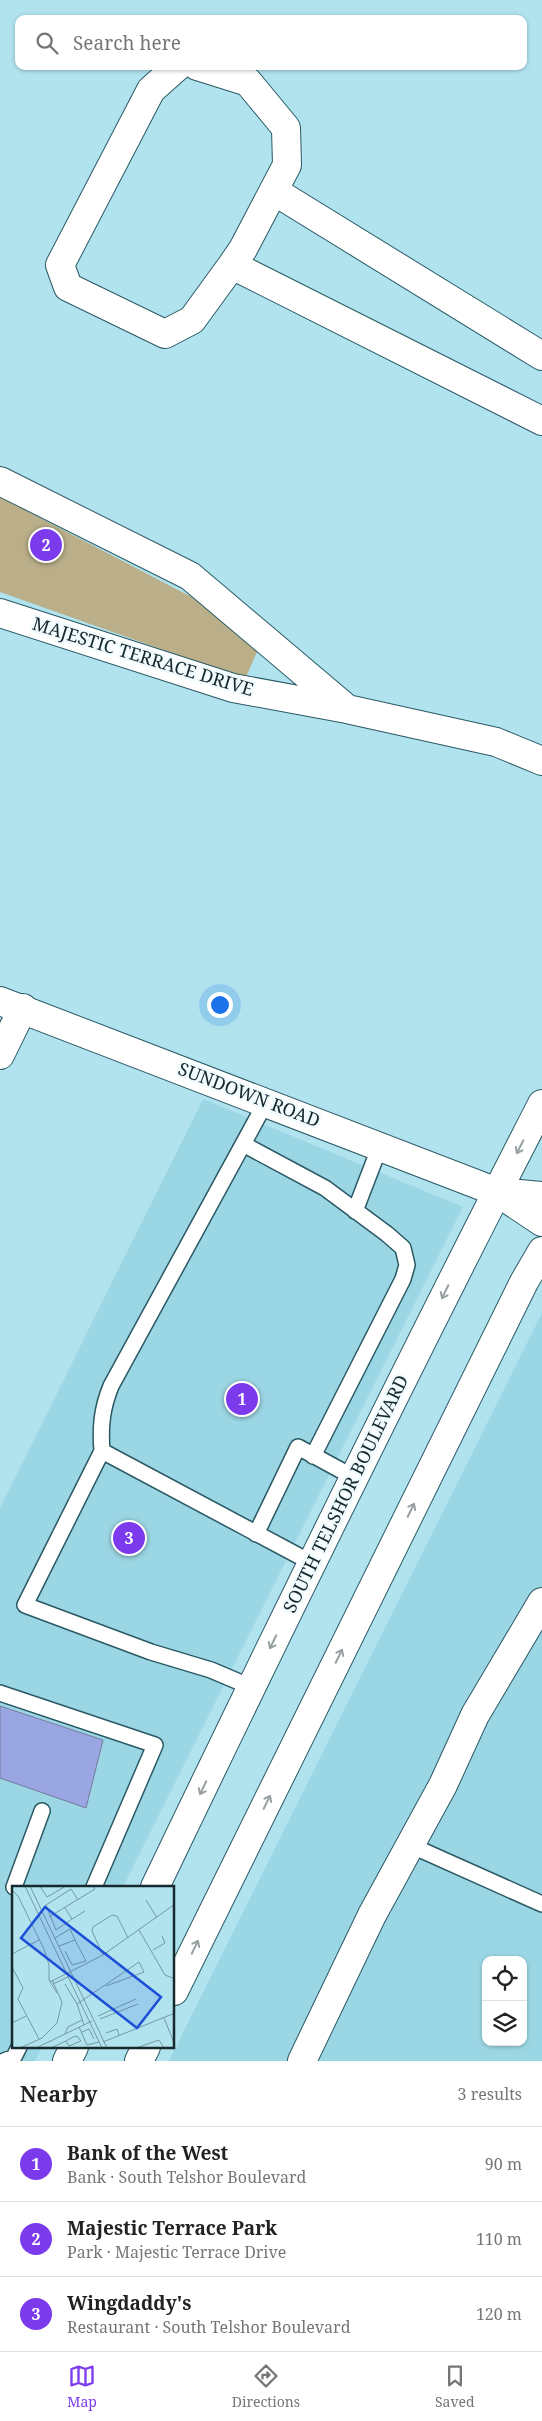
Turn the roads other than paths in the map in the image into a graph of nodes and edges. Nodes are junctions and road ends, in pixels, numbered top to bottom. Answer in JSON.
{"nodes":[{"id":1,"x":174,"y":70,"type":"edge"},
{"id":2,"x":210,"y":70,"type":"edge"},
{"id":3,"x":274,"y":191,"type":"junction"},
{"id":4,"x":232,"y":265,"type":"junction"},
{"id":5,"x":542,"y":356,"type":"edge"},
{"id":6,"x":542,"y":420,"type":"edge"},
{"id":7,"x":0,"y":482,"type":"edge"},
{"id":8,"x":0,"y":613,"type":"edge"},
{"id":9,"x":346,"y":709,"type":"junction"},
{"id":10,"x":542,"y":761,"type":"edge"},
{"id":11,"x":12,"y":1004,"type":"edge"},
{"id":12,"x":0,"y":1055,"type":"edge"},
{"id":13,"x":266,"y":1102,"type":"junction"},
{"id":14,"x":542,"y":1104,"type":"edge"},
{"id":15,"x":243,"y":1144,"type":"junction"},
{"id":16,"x":380,"y":1146,"type":"junction"},
{"id":17,"x":497,"y":1192,"type":"junction"},
{"id":18,"x":542,"y":1196,"type":"edge"},
{"id":19,"x":355,"y":1210,"type":"junction"},
{"id":20,"x":542,"y":1222,"type":"edge"},
{"id":21,"x":542,"y":1251,"type":"edge"},
{"id":22,"x":102,"y":1451,"type":"junction"},
{"id":23,"x":313,"y":1456,"type":"junction"},
{"id":24,"x":355,"y":1478,"type":"junction"},
{"id":25,"x":256,"y":1534,"type":"junction"},
{"id":26,"x":312,"y":1563,"type":"junction"},
{"id":27,"x":542,"y":1602,"type":"edge"},
{"id":28,"x":251,"y":1687,"type":"junction"},
{"id":29,"x":0,"y":1693,"type":"edge"},
{"id":30,"x":42,"y":1811,"type":"dead end"},
{"id":31,"x":410,"y":1845,"type":"junction"},
{"id":32,"x":15,"y":1886,"type":"edge"},
{"id":33,"x":94,"y":1886,"type":"edge"},
{"id":34,"x":155,"y":1886,"type":"edge"},
{"id":35,"x":542,"y":1904,"type":"edge"},
{"id":36,"x":175,"y":1986,"type":"edge"},
{"id":37,"x":18,"y":2048,"type":"edge"},
{"id":38,"x":74,"y":2048,"type":"edge"},
{"id":39,"x":146,"y":2048,"type":"edge"},
{"id":40,"x":4,"y":2061,"type":"edge"},
{"id":41,"x":67,"y":2061,"type":"edge"},
{"id":42,"x":139,"y":2061,"type":"edge"},
{"id":43,"x":302,"y":2061,"type":"edge"}],
"edges":[{"from":1,"to":4,"type":"street"},
{"from":2,"to":3,"type":"street"},
{"from":3,"to":4,"type":"street"},
{"from":3,"to":5,"type":"street"},
{"from":4,"to":6,"type":"street"},
{"from":7,"to":9,"type":"street","name":"MAJESTIC TERRACE DRIVE"},
{"from":8,"to":9,"type":"street","name":"MAJESTIC TERRACE DRIVE"},
{"from":9,"to":10,"type":"street","name":"MAJESTIC TERRACE DRIVE"},
{"from":11,"to":12,"type":"street"},
{"from":11,"to":13,"type":"street","name":"SUNDOWN ROAD"},
{"from":13,"to":15,"type":"lane"},
{"from":13,"to":16,"type":"street","name":"SUNDOWN ROAD"},
{"from":14,"to":17,"type":"street","name":"SOUTH TELSHOR BOULEVARD","one_way":true},
{"from":15,"to":19,"type":"lane"},
{"from":15,"to":22,"type":"lane"},
{"from":16,"to":17,"type":"street","name":"SUNDOWN ROAD"},
{"from":16,"to":19,"type":"lane"},
{"from":17,"to":18,"type":"street","name":"SUNDOWN ROAD"},
{"from":17,"to":20,"type":"street","name":"SUNDOWN ROAD"},
{"from":17,"to":24,"type":"street","name":"SOUTH TELSHOR BOULEVARD","one_way":true},
{"from":19,"to":23,"type":"lane"},
{"from":36,"to":21,"type":"street","one_way":true},
{"from":22,"to":25,"type":"lane"},
{"from":22,"to":28,"type":"lane"},
{"from":23,"to":24,"type":"lane"},
{"from":23,"to":25,"type":"lane"},
{"from":24,"to":26,"type":"street","name":"SOUTH TELSHOR BOULEVARD"},
{"from":25,"to":26,"type":"lane"},
{"from":26,"to":28,"type":"street","name":"SOUTH TELSHOR BOULEVARD","one_way":true},
{"from":27,"to":31,"type":"street"},
{"from":28,"to":34,"type":"street","name":"SOUTH TELSHOR BOULEVARD","one_way":true},
{"from":29,"to":33,"type":"lane"},
{"from":30,"to":32,"type":"lane"},
{"from":31,"to":35,"type":"lane"},
{"from":31,"to":43,"type":"street"},
{"from":37,"to":40,"type":"lane"},
{"from":38,"to":41,"type":"street"},
{"from":39,"to":42,"type":"street"}]}
